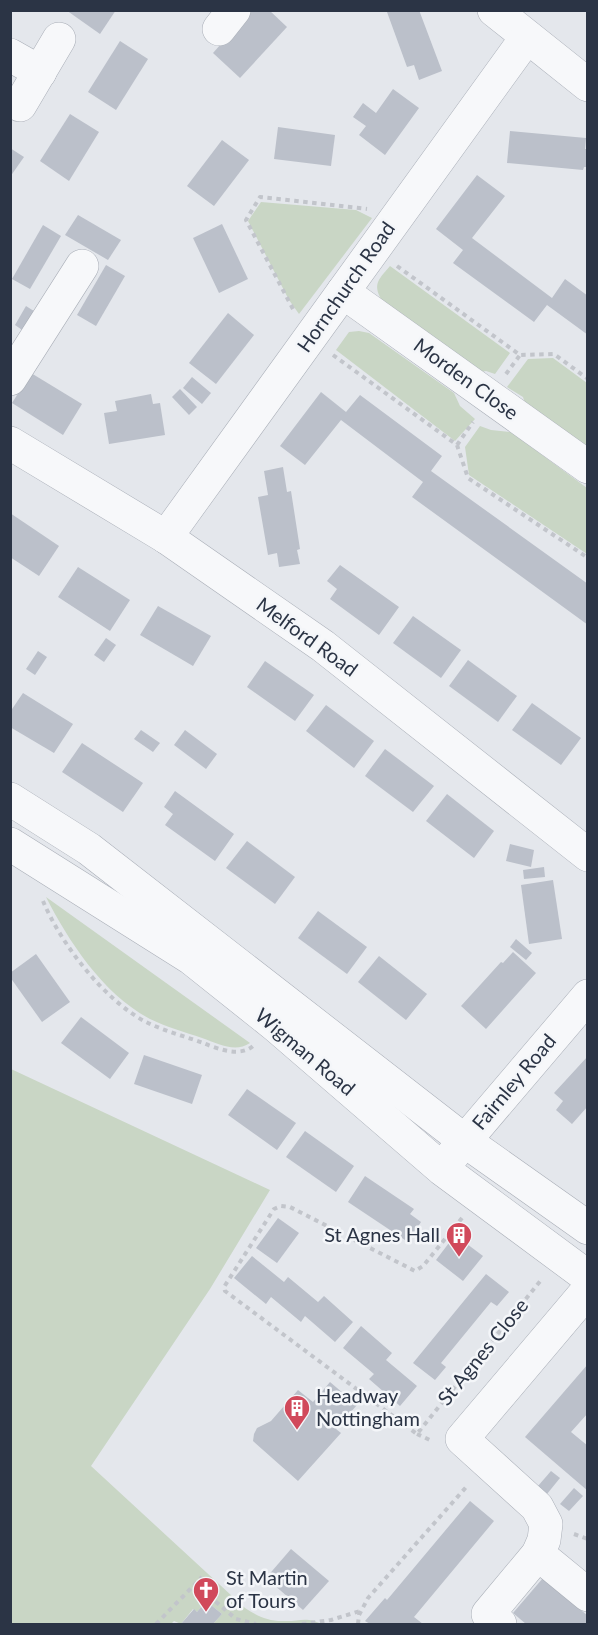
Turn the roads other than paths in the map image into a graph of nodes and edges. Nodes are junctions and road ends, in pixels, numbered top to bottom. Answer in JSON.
{"nodes":[{"id":1,"x":494,"y":10,"type":"edge"},
{"id":2,"x":526,"y":37,"type":"junction"},
{"id":3,"x":59,"y":39,"type":"dead end"},
{"id":4,"x":10,"y":55,"type":"edge"},
{"id":5,"x":39,"y":72,"type":"junction"},
{"id":6,"x":588,"y":85,"type":"edge"},
{"id":7,"x":20,"y":105,"type":"dead end"},
{"id":8,"x":82,"y":266,"type":"dead end"},
{"id":9,"x":344,"y":292,"type":"junction"},
{"id":10,"x":10,"y":379,"type":"edge"},
{"id":11,"x":10,"y":442,"type":"edge"},
{"id":12,"x":588,"y":467,"type":"edge"},
{"id":13,"x":166,"y":537,"type":"junction"},
{"id":14,"x":10,"y":799,"type":"edge"},
{"id":15,"x":10,"y":844,"type":"edge"},
{"id":16,"x":588,"y":855,"type":"edge"},
{"id":17,"x":588,"y":996,"type":"edge"},
{"id":18,"x":465,"y":1141,"type":"junction"},
{"id":19,"x":442,"y":1168,"type":"junction"},
{"id":20,"x":588,"y":1228,"type":"edge"},
{"id":21,"x":588,"y":1277,"type":"edge"},
{"id":22,"x":588,"y":1290,"type":"edge"},
{"id":23,"x":538,"y":1554,"type":"junction"},
{"id":24,"x":588,"y":1595,"type":"edge"},
{"id":25,"x":500,"y":1624,"type":"edge"}],
"edges":[{"from":1,"to":2,"type":"street"},
{"from":2,"to":6,"type":"street"},
{"from":2,"to":9,"type":"street","name":"Hornchurch Road"},
{"from":3,"to":5,"type":"street"},
{"from":4,"to":5,"type":"street"},
{"from":5,"to":7,"type":"street"},
{"from":8,"to":10,"type":"street"},
{"from":9,"to":12,"type":"street","name":"Morden Close"},
{"from":9,"to":13,"type":"street","name":"Hornchurch Road"},
{"from":11,"to":13,"type":"street","name":"Melford Road"},
{"from":13,"to":16,"type":"street","name":"Melford Road"},
{"from":14,"to":18,"type":"street","name":"Wigman Road"},
{"from":15,"to":19,"type":"street","name":"Wigman Road"},
{"from":17,"to":18,"type":"street","name":"Fairnley Road"},
{"from":18,"to":19,"type":"street","name":"Fairnley Road"},
{"from":18,"to":20,"type":"street","name":"Wigman Road"},
{"from":19,"to":21,"type":"street","name":"Wigman Road"},
{"from":22,"to":23,"type":"street","name":"St Agnes Close"},
{"from":23,"to":24,"type":"street"},
{"from":23,"to":25,"type":"street"}]}
